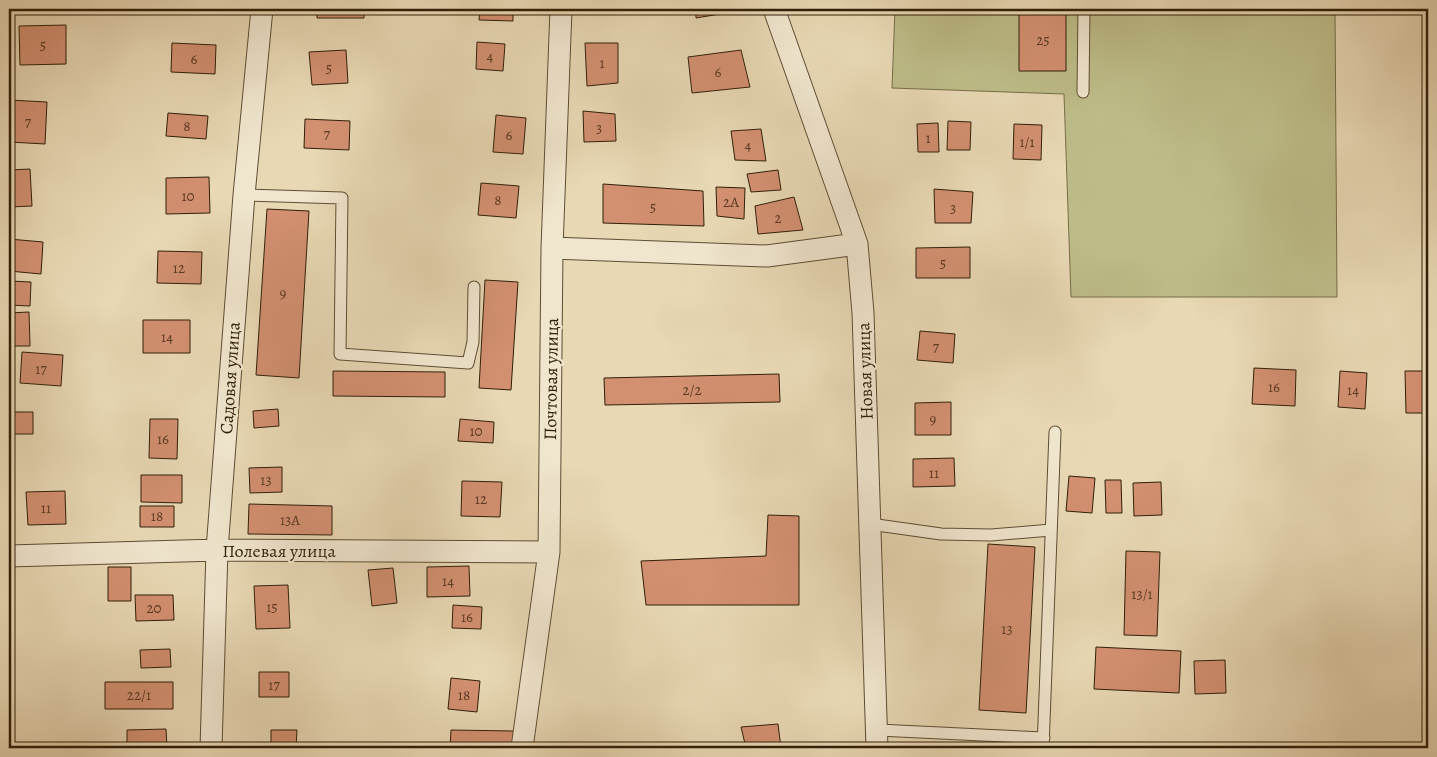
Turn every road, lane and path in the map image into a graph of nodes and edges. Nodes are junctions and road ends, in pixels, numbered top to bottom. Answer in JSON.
{"nodes":[{"id":1,"x":262,"y":9,"type":"edge"},
{"id":2,"x":561,"y":9,"type":"edge"},
{"id":3,"x":774,"y":9,"type":"edge"},
{"id":4,"x":1084,"y":9,"type":"edge"},
{"id":5,"x":1083,"y":92,"type":"dead end"},
{"id":6,"x":244,"y":195,"type":"junction"},
{"id":7,"x":857,"y":244,"type":"junction"},
{"id":8,"x":552,"y":248,"type":"junction"},
{"id":9,"x":474,"y":287,"type":"dead end"},
{"id":10,"x":1055,"y":432,"type":"dead end"},
{"id":11,"x":870,"y":524,"type":"junction"},
{"id":12,"x":1051,"y":530,"type":"junction"},
{"id":13,"x":216,"y":550,"type":"junction"},
{"id":14,"x":549,"y":552,"type":"junction"},
{"id":15,"x":9,"y":556,"type":"edge"},
{"id":16,"x":877,"y":739,"type":"edge"},
{"id":17,"x":1043,"y":743,"type":"edge"},
{"id":18,"x":211,"y":748,"type":"edge"},
{"id":19,"x":522,"y":748,"type":"edge"}],
"edges":[{"from":1,"to":6,"type":"street","name":"Садовая улица"},
{"from":2,"to":8,"type":"street","name":"Почтовая улица"},
{"from":3,"to":7,"type":"street","name":"Новая улица"},
{"from":4,"to":5,"type":"lane"},
{"from":6,"to":9,"type":"lane"},
{"from":6,"to":13,"type":"street","name":"Садовая улица"},
{"from":7,"to":8,"type":"street"},
{"from":7,"to":11,"type":"street","name":"Новая улица"},
{"from":8,"to":14,"type":"street","name":"Почтовая улица"},
{"from":10,"to":12,"type":"lane"},
{"from":11,"to":12,"type":"lane"},
{"from":11,"to":16,"type":"street","name":"Новая улица"},
{"from":12,"to":17,"type":"lane"},
{"from":13,"to":14,"type":"street","name":"Полевая улица"},
{"from":13,"to":15,"type":"street","name":"Полевая улица"},
{"from":13,"to":18,"type":"street","name":"Садовая улица"},
{"from":14,"to":19,"type":"street","name":"Почтовая улица"},
{"from":16,"to":17,"type":"lane"}]}
